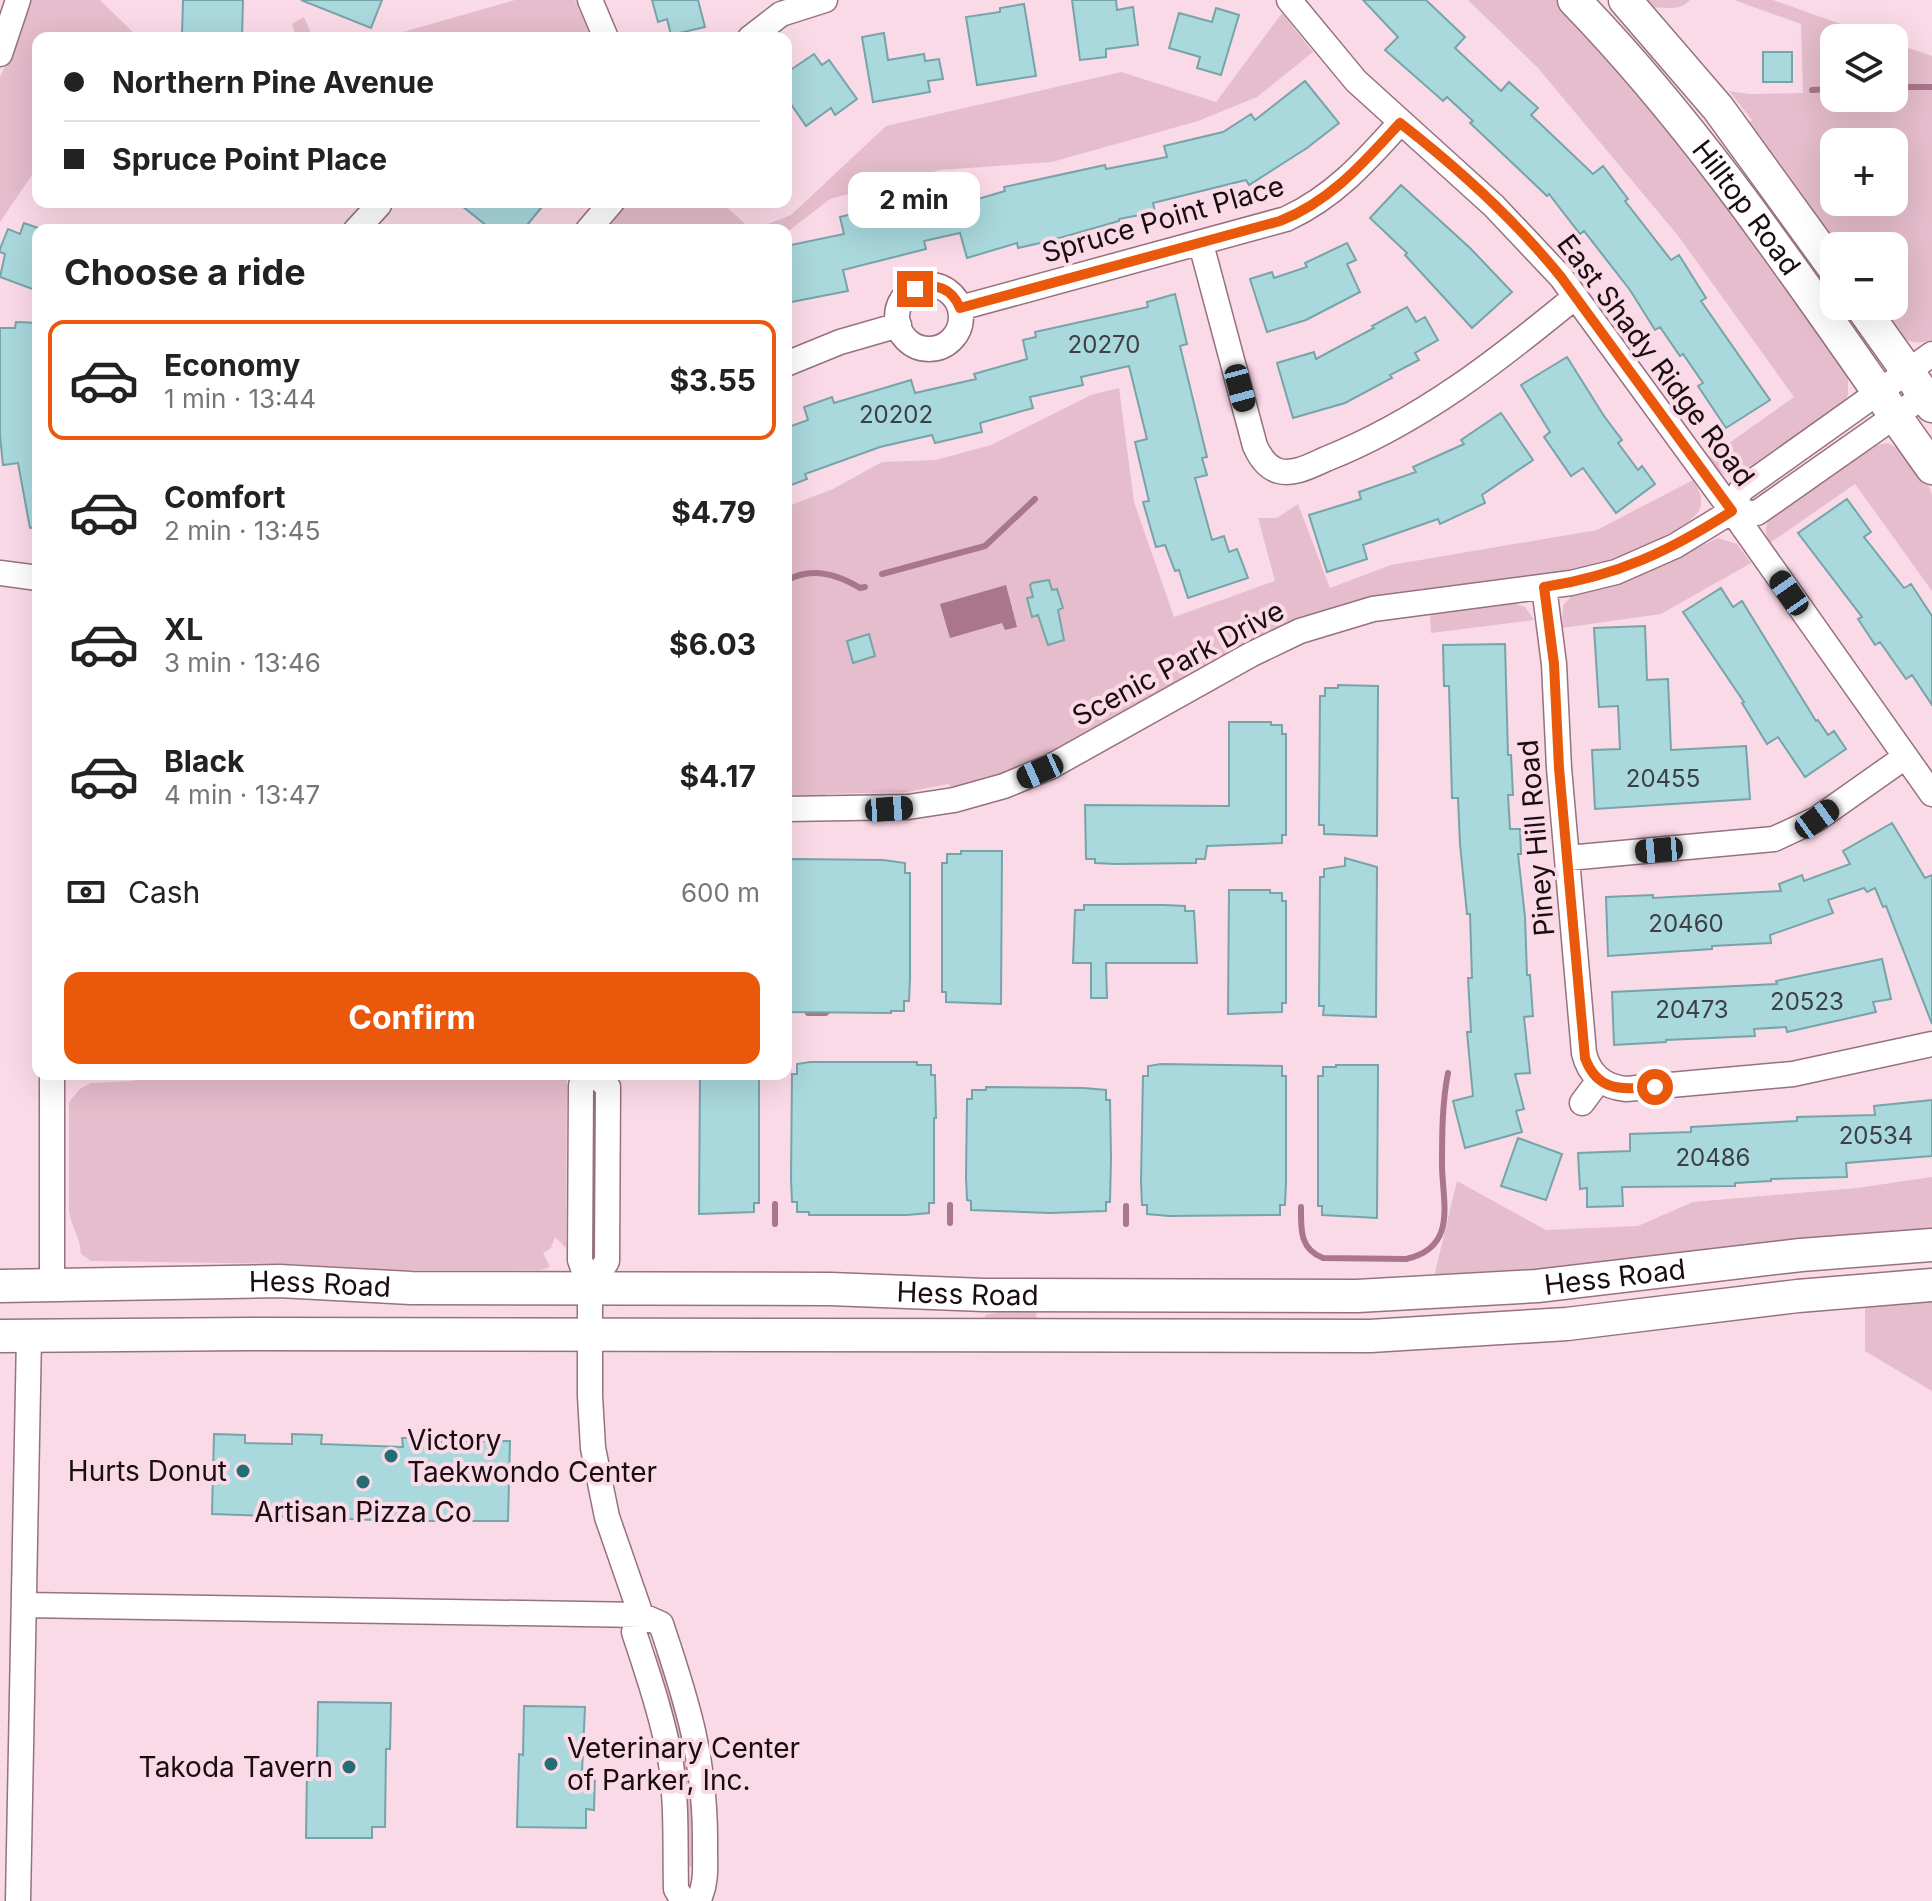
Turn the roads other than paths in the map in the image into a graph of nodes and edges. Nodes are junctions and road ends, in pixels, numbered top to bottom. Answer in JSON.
{"nodes":[{"id":1,"x":18,"y":0,"type":"edge"},
{"id":2,"x":590,"y":0,"type":"edge"},
{"id":3,"x":825,"y":0,"type":"edge"},
{"id":4,"x":1289,"y":0,"type":"edge"},
{"id":5,"x":1574,"y":0,"type":"edge"},
{"id":6,"x":1625,"y":0,"type":"edge"},
{"id":7,"x":603,"y":32,"type":"edge"},
{"id":8,"x":758,"y":32,"type":"edge"},
{"id":9,"x":0,"y":54,"type":"edge"},
{"id":10,"x":1400,"y":123,"type":"junction"},
{"id":11,"x":376,"y":208,"type":"edge"},
{"id":12,"x":607,"y":208,"type":"edge"},
{"id":13,"x":362,"y":224,"type":"edge"},
{"id":14,"x":593,"y":224,"type":"edge"},
{"id":15,"x":1201,"y":244,"type":"junction"},
{"id":16,"x":1820,"y":249,"type":"edge"},
{"id":17,"x":1575,"y":297,"type":"junction"},
{"id":18,"x":960,"y":308,"type":"junction"},
{"id":19,"x":1873,"y":320,"type":"edge"},
{"id":20,"x":899,"y":325,"type":"junction"},
{"id":21,"x":792,"y":362,"type":"edge"},
{"id":22,"x":1926,"y":384,"type":"edge"},
{"id":23,"x":1887,"y":404,"type":"junction"},
{"id":24,"x":1932,"y":468,"type":"edge"},
{"id":25,"x":1732,"y":511,"type":"junction"},
{"id":26,"x":0,"y":573,"type":"edge"},
{"id":27,"x":32,"y":577,"type":"edge"},
{"id":28,"x":1544,"y":587,"type":"junction"},
{"id":29,"x":1905,"y":757,"type":"junction"},
{"id":30,"x":1932,"y":794,"type":"edge"},
{"id":31,"x":792,"y":809,"type":"edge"},
{"id":32,"x":1568,"y":858,"type":"junction"},
{"id":33,"x":1932,"y":1044,"type":"edge"},
{"id":34,"x":52,"y":1080,"type":"edge"},
{"id":35,"x":599,"y":1080,"type":"edge"},
{"id":36,"x":1599,"y":1080,"type":"junction"},
{"id":37,"x":1582,"y":1103,"type":"dead end"},
{"id":38,"x":1932,"y":1245,"type":"edge"},
{"id":39,"x":52,"y":1285,"type":"junction"},
{"id":40,"x":1932,"y":1285,"type":"edge"},
{"id":41,"x":0,"y":1286,"type":"edge"},
{"id":42,"x":590,"y":1288,"type":"junction"},
{"id":43,"x":590,"y":1334,"type":"junction"},
{"id":44,"x":14,"y":1336,"type":"edge"},
{"id":45,"x":24,"y":1605,"type":"junction"},
{"id":46,"x":641,"y":1615,"type":"junction"},
{"id":47,"x":18,"y":1901,"type":"edge"},
{"id":48,"x":683,"y":1901,"type":"edge"},
{"id":49,"x":698,"y":1901,"type":"edge"}],
"edges":[{"from":1,"to":9,"type":"street"},
{"from":2,"to":7,"type":"street"},
{"from":3,"to":8,"type":"street"},
{"from":4,"to":10,"type":"street","name":"East Shady Ridge Road"},
{"from":5,"to":23,"type":"main road","name":"Hilltop Road"},
{"from":6,"to":16,"type":"main road","name":"Hilltop Road"},
{"from":10,"to":15,"type":"street","name":"Spruce Point Place"},
{"from":10,"to":17,"type":"street","name":"East Shady Ridge Road"},
{"from":11,"to":13,"type":"street"},
{"from":12,"to":14,"type":"street"},
{"from":15,"to":17,"type":"street"},
{"from":15,"to":18,"type":"street","name":"Spruce Point Place"},
{"from":17,"to":25,"type":"street","name":"East Shady Ridge Road"},
{"from":18,"to":20,"type":"street"},
{"from":18,"to":20,"type":"street"},
{"from":19,"to":22,"type":"main road"},
{"from":20,"to":21,"type":"street"},
{"from":22,"to":23,"type":"street","name":"Scenic Park Drive"},
{"from":23,"to":24,"type":"main road","name":"Hilltop Road"},
{"from":23,"to":25,"type":"street","name":"Scenic Park Drive"},
{"from":25,"to":28,"type":"street","name":"Scenic Park Drive"},
{"from":25,"to":29,"type":"street","name":"East Shady Ridge Road"},
{"from":26,"to":27,"type":"street"},
{"from":28,"to":31,"type":"street","name":"Scenic Park Drive"},
{"from":28,"to":32,"type":"street","name":"Piney Hill Road"},
{"from":29,"to":30,"type":"street","name":"East Shady Ridge Road"},
{"from":29,"to":32,"type":"street"},
{"from":32,"to":36,"type":"street","name":"Piney Hill Road"},
{"from":33,"to":36,"type":"street"},
{"from":34,"to":39,"type":"street"},
{"from":35,"to":42,"type":"street"},
{"from":36,"to":37,"type":"street"},
{"from":38,"to":42,"type":"main road","name":"Hess Road"},
{"from":39,"to":41,"type":"main road","name":"Hess Road"},
{"from":39,"to":42,"type":"main road","name":"Hess Road"},
{"from":40,"to":43,"type":"main road","name":"Hess Road"},
{"from":42,"to":43,"type":"street"},
{"from":43,"to":44,"type":"main road","name":"Hess Road"},
{"from":43,"to":46,"type":"street"},
{"from":44,"to":45,"type":"street"},
{"from":45,"to":46,"type":"street"},
{"from":45,"to":47,"type":"street"},
{"from":46,"to":48,"type":"street"},
{"from":46,"to":49,"type":"street"}]}
